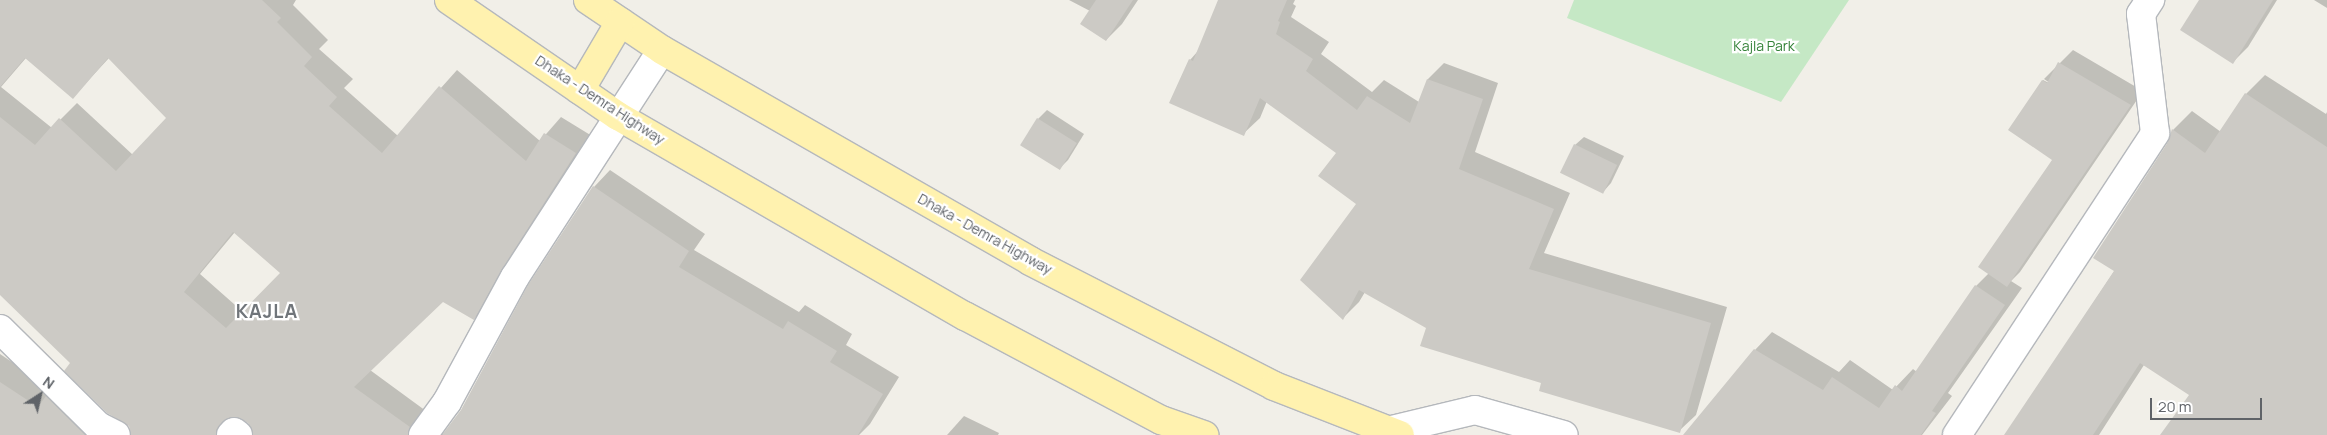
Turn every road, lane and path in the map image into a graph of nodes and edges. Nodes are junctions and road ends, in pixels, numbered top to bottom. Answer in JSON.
{"nodes":[{"id":1,"x":449,"y":0,"type":"edge"},
{"id":2,"x":588,"y":0,"type":"edge"},
{"id":3,"x":2150,"y":0,"type":"edge"},
{"id":4,"x":620,"y":22,"type":"junction"},
{"id":5,"x":662,"y":50,"type":"junction"},
{"id":6,"x":580,"y":90,"type":"junction"},
{"id":7,"x":618,"y":116,"type":"junction"},
{"id":8,"x":0,"y":329,"type":"edge"},
{"id":9,"x":1156,"y":428,"type":"edge"},
{"id":10,"x":1393,"y":433,"type":"edge"},
{"id":11,"x":116,"y":435,"type":"edge"},
{"id":12,"x":231,"y":435,"type":"edge"},
{"id":13,"x":238,"y":435,"type":"edge"},
{"id":14,"x":423,"y":435,"type":"edge"},
{"id":15,"x":1204,"y":435,"type":"edge"},
{"id":16,"x":1564,"y":435,"type":"edge"},
{"id":17,"x":1957,"y":435,"type":"edge"}],
"edges":[{"from":1,"to":6,"type":"main road","name":"Dhaka - Demra Highway"},
{"from":2,"to":4,"type":"main road","name":"Dhaka - Demra Highway"},
{"from":3,"to":17,"type":"street"},
{"from":4,"to":5,"type":"main road","name":"Dhaka - Demra Highway"},
{"from":4,"to":6,"type":"main road"},
{"from":5,"to":7,"type":"street"},
{"from":5,"to":10,"type":"main road","name":"Dhaka - Demra Highway"},
{"from":6,"to":7,"type":"main road","name":"Dhaka - Demra Highway"},
{"from":7,"to":9,"type":"main road","name":"Dhaka - Demra Highway"},
{"from":7,"to":14,"type":"street"},
{"from":8,"to":11,"type":"street"},
{"from":9,"to":15,"type":"main road","name":"Dhaka - Demra Highway"},
{"from":10,"to":16,"type":"street"},
{"from":12,"to":13,"type":"street"}]}
